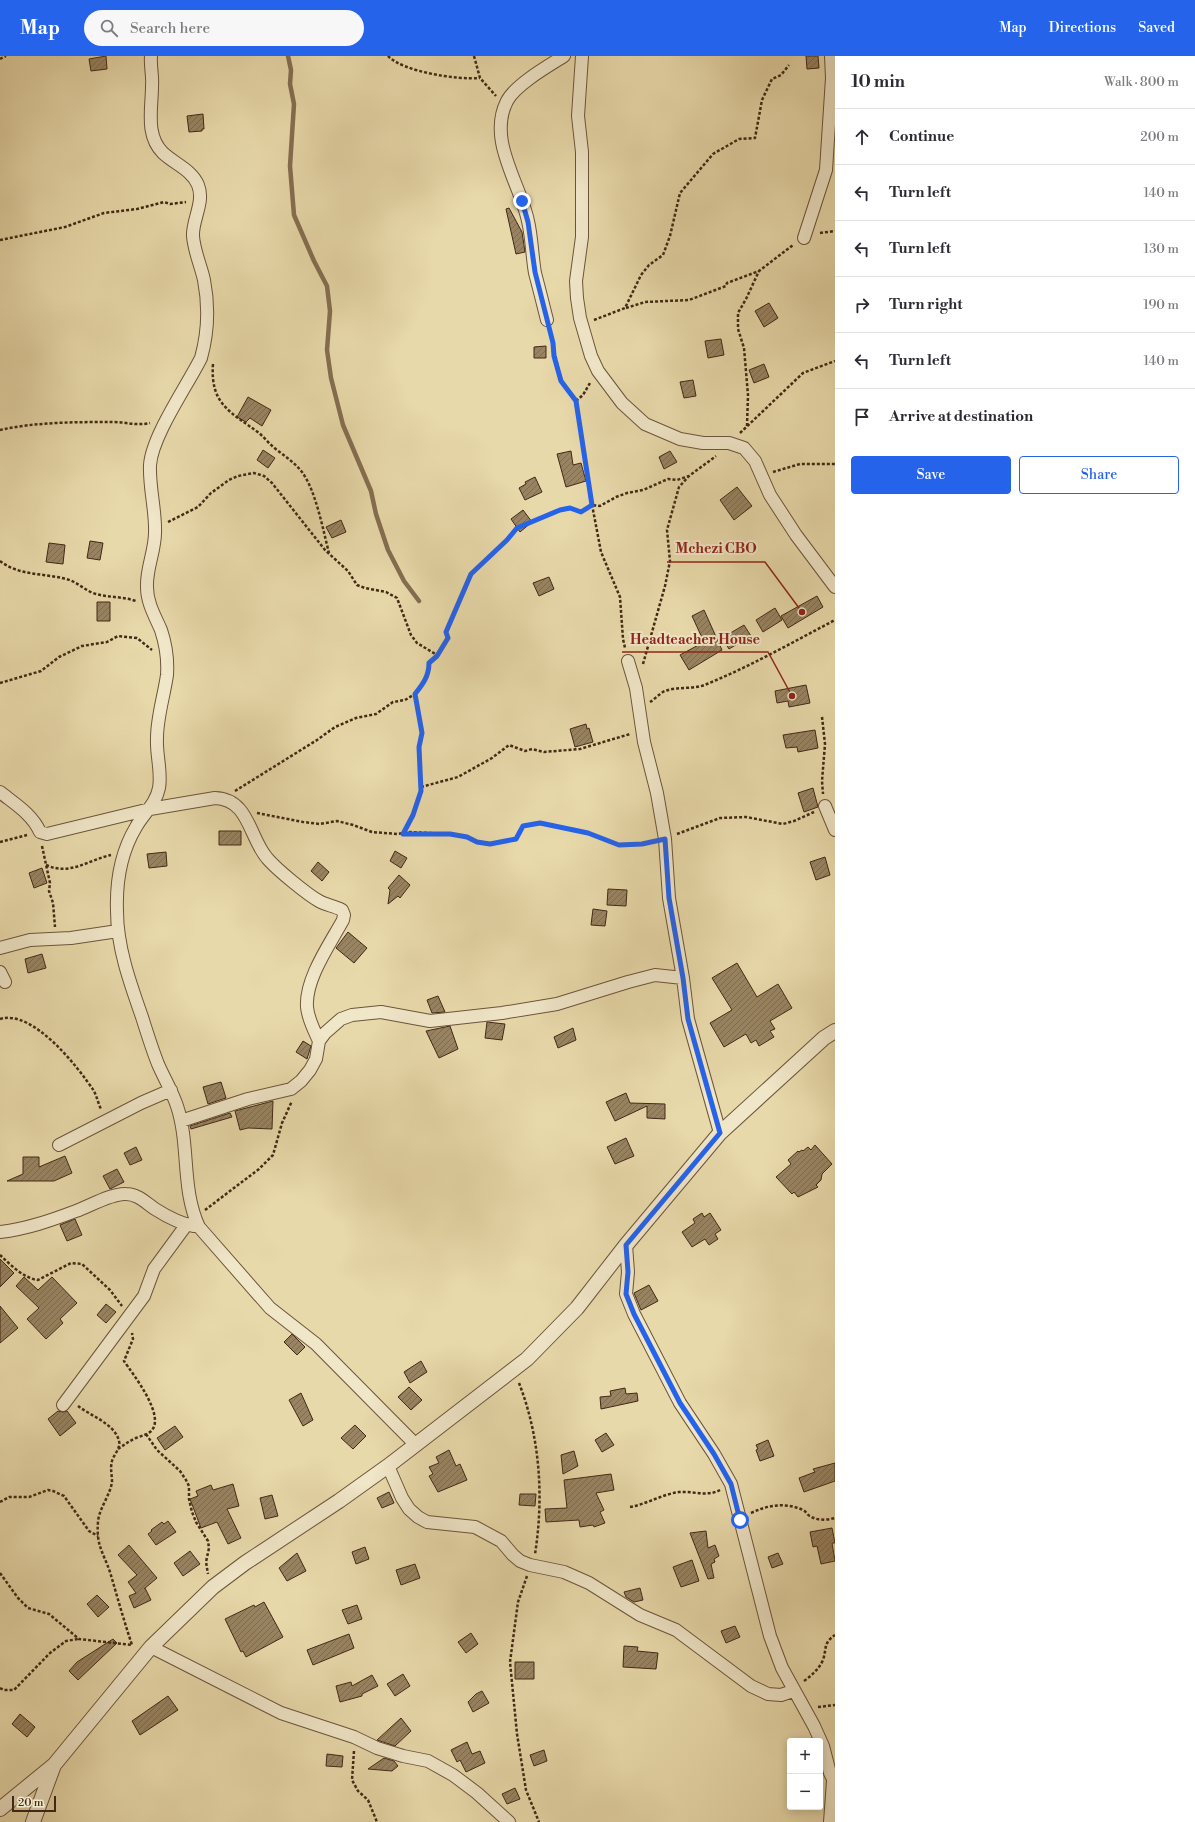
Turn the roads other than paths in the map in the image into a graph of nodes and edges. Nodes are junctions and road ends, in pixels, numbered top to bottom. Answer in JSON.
{"nodes":[{"id":1,"x":151,"y":56,"type":"edge"},
{"id":2,"x":564,"y":56,"type":"edge"},
{"id":3,"x":582,"y":56,"type":"edge"},
{"id":4,"x":831,"y":56,"type":"edge"},
{"id":5,"x":804,"y":238,"type":"road end"},
{"id":6,"x":547,"y":320,"type":"road end"},
{"id":7,"x":835,"y":587,"type":"edge"},
{"id":8,"x":628,"y":661,"type":"road end"},
{"id":9,"x":0,"y":792,"type":"edge"},
{"id":10,"x":825,"y":806,"type":"road end"},
{"id":11,"x":150,"y":809,"type":"junction"},
{"id":12,"x":835,"y":830,"type":"edge"},
{"id":13,"x":118,"y":931,"type":"junction"},
{"id":14,"x":0,"y":948,"type":"edge"},
{"id":15,"x":683,"y":978,"type":"junction"},
{"id":16,"x":835,"y":1031,"type":"edge"},
{"id":17,"x":320,"y":1041,"type":"junction"},
{"id":18,"x":171,"y":1090,"type":"junction"},
{"id":19,"x":181,"y":1121,"type":"junction"},
{"id":20,"x":720,"y":1133,"type":"junction"},
{"id":21,"x":59,"y":1145,"type":"dead end"},
{"id":22,"x":194,"y":1223,"type":"junction"},
{"id":23,"x":0,"y":1232,"type":"edge"},
{"id":24,"x":626,"y":1245,"type":"junction"},
{"id":25,"x":66,"y":1401,"type":"road end"},
{"id":26,"x":416,"y":1445,"type":"junction"},
{"id":27,"x":388,"y":1466,"type":"junction"},
{"id":28,"x":151,"y":1647,"type":"junction"},
{"id":29,"x":793,"y":1691,"type":"junction"},
{"id":30,"x":54,"y":1765,"type":"junction"},
{"id":31,"x":834,"y":1782,"type":"edge"},
{"id":32,"x":0,"y":1809,"type":"edge"},
{"id":33,"x":34,"y":1822,"type":"edge"},
{"id":34,"x":509,"y":1822,"type":"edge"},
{"id":35,"x":830,"y":1822,"type":"edge"}],
"edges":[{"from":1,"to":11,"type":"street"},
{"from":2,"to":6,"type":"street"},
{"from":3,"to":7,"type":"street"},
{"from":4,"to":5,"type":"street"},
{"from":8,"to":15,"type":"street"},
{"from":9,"to":11,"type":"street"},
{"from":10,"to":12,"type":"street"},
{"from":11,"to":13,"type":"street"},
{"from":11,"to":17,"type":"street"},
{"from":13,"to":14,"type":"street"},
{"from":13,"to":18,"type":"street"},
{"from":15,"to":17,"type":"street"},
{"from":15,"to":20,"type":"street"},
{"from":16,"to":20,"type":"street"},
{"from":17,"to":19,"type":"street"},
{"from":18,"to":19,"type":"street"},
{"from":18,"to":21,"type":"street"},
{"from":19,"to":22,"type":"street"},
{"from":20,"to":24,"type":"street"},
{"from":22,"to":23,"type":"street"},
{"from":22,"to":25,"type":"street"},
{"from":22,"to":26,"type":"street"},
{"from":24,"to":26,"type":"street"},
{"from":24,"to":29,"type":"street"},
{"from":26,"to":27,"type":"street"},
{"from":27,"to":28,"type":"street"},
{"from":27,"to":29,"type":"street"},
{"from":28,"to":30,"type":"street"},
{"from":28,"to":34,"type":"street"},
{"from":29,"to":31,"type":"street"},
{"from":30,"to":32,"type":"street"},
{"from":30,"to":33,"type":"street"},
{"from":31,"to":35,"type":"street"}]}
